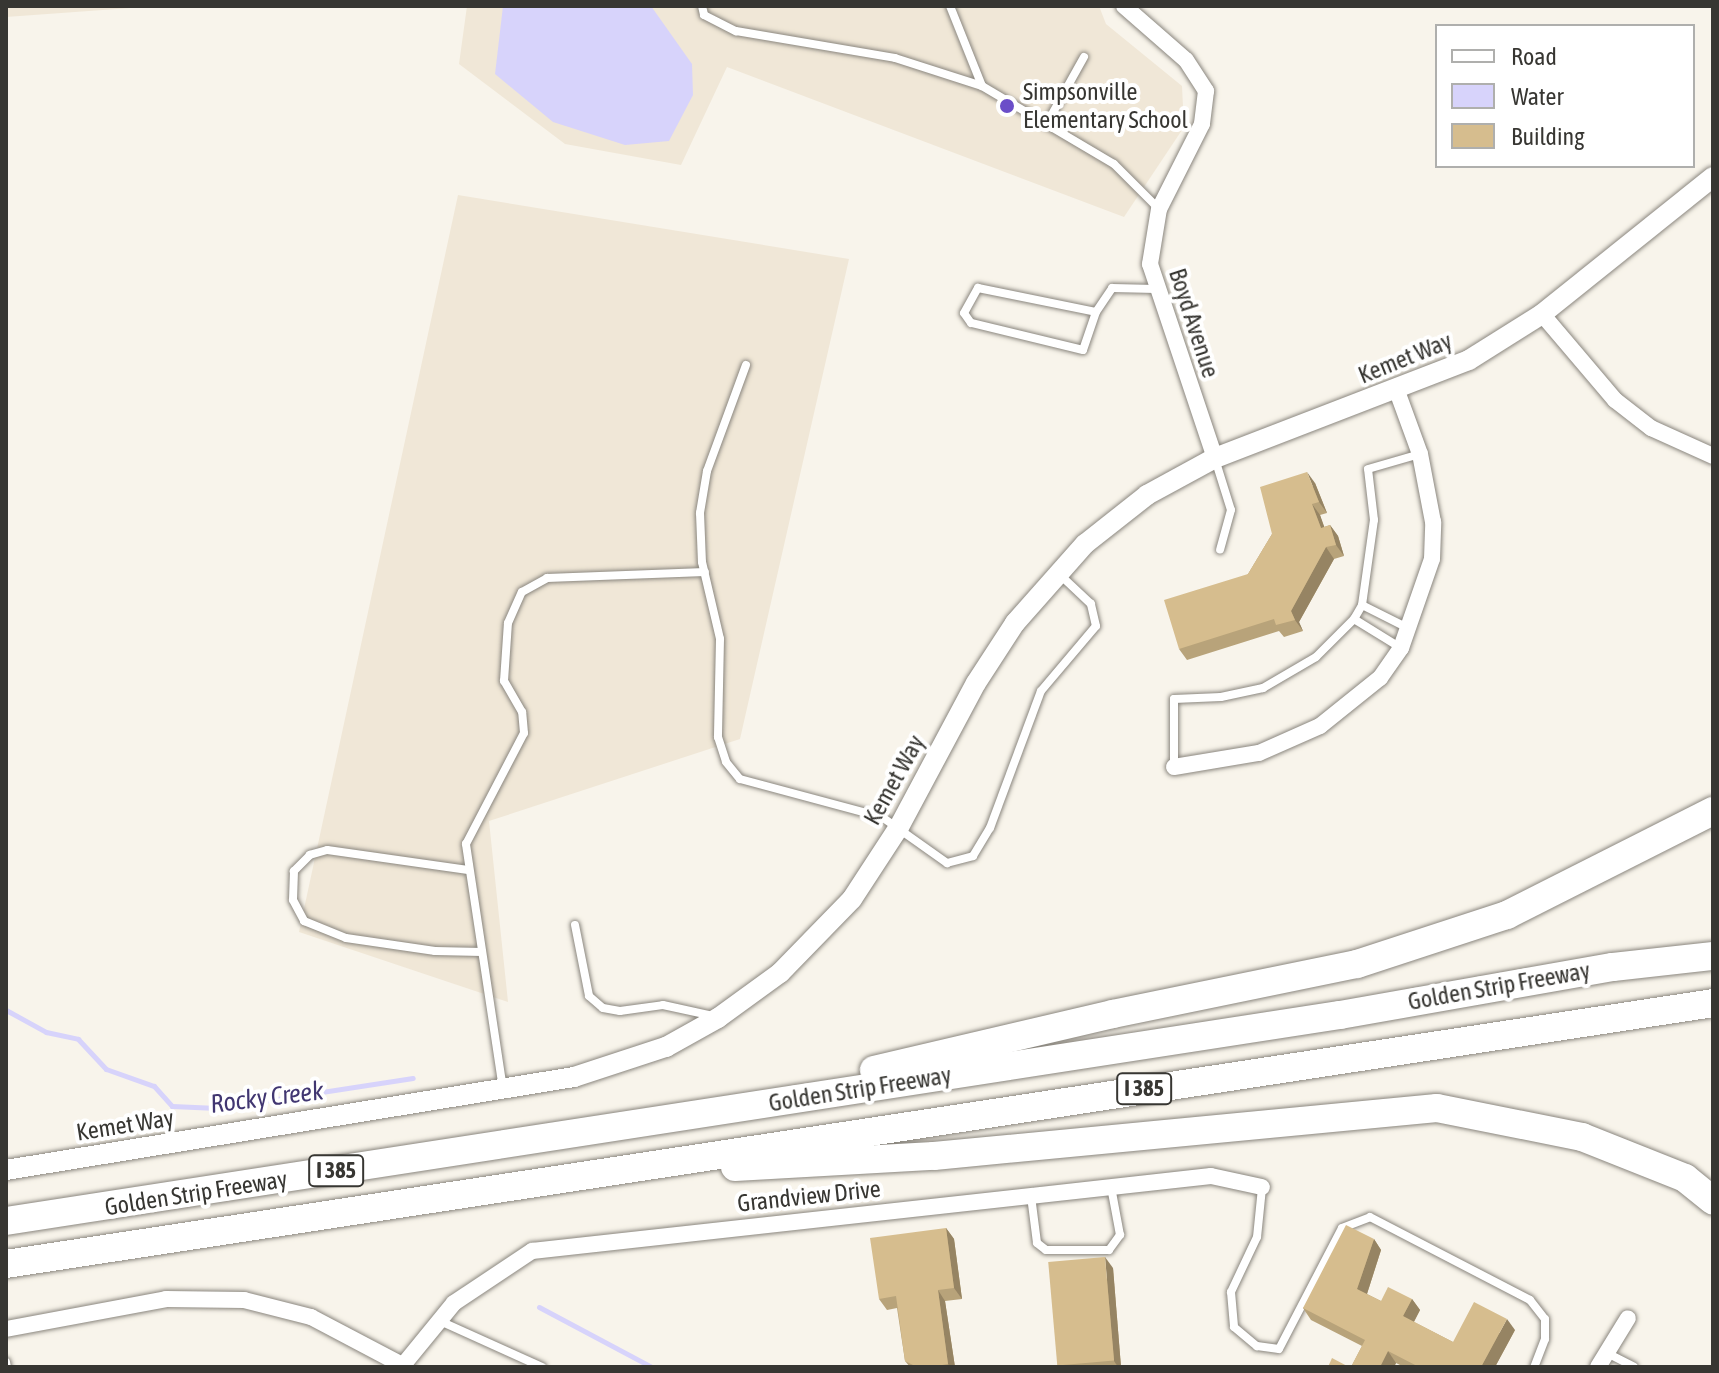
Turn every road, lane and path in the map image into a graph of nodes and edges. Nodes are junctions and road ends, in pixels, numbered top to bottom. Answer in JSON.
{"nodes":[{"id":1,"x":702,"y":6,"type":"edge"},
{"id":2,"x":950,"y":6,"type":"edge"},
{"id":3,"x":1124,"y":6,"type":"edge"},
{"id":4,"x":1084,"y":57,"type":"dead end"},
{"id":5,"x":982,"y":86,"type":"junction"},
{"id":6,"x":1046,"y":125,"type":"junction"},
{"id":7,"x":1713,"y":177,"type":"edge"},
{"id":8,"x":1159,"y":209,"type":"junction"},
{"id":9,"x":1156,"y":289,"type":"junction"},
{"id":10,"x":1096,"y":312,"type":"junction"},
{"id":11,"x":1542,"y":314,"type":"junction"},
{"id":12,"x":746,"y":365,"type":"dead end"},
{"id":13,"x":1397,"y":391,"type":"junction"},
{"id":14,"x":1420,"y":454,"type":"junction"},
{"id":15,"x":1713,"y":456,"type":"edge"},
{"id":16,"x":1215,"y":458,"type":"junction"},
{"id":17,"x":1220,"y":550,"type":"dead end"},
{"id":18,"x":705,"y":572,"type":"junction"},
{"id":19,"x":1057,"y":572,"type":"junction"},
{"id":20,"x":1362,"y":605,"type":"junction"},
{"id":21,"x":1354,"y":619,"type":"junction"},
{"id":22,"x":1410,"y":629,"type":"junction"},
{"id":23,"x":1401,"y":648,"type":"junction"},
{"id":24,"x":1174,"y":767,"type":"joint"},
{"id":25,"x":1713,"y":811,"type":"edge"},
{"id":26,"x":899,"y":827,"type":"junction"},
{"id":27,"x":468,"y":870,"type":"junction"},
{"id":28,"x":575,"y":925,"type":"dead end"},
{"id":29,"x":482,"y":952,"type":"junction"},
{"id":30,"x":1713,"y":956,"type":"edge"},
{"id":31,"x":1713,"y":1003,"type":"edge"},
{"id":32,"x":718,"y":1018,"type":"junction"},
{"id":33,"x":503,"y":1090,"type":"junction"},
{"id":34,"x":666,"y":1120,"type":"junction"},
{"id":35,"x":6,"y":1170,"type":"edge"},
{"id":36,"x":574,"y":1175,"type":"junction"},
{"id":37,"x":1111,"y":1187,"type":"junction"},
{"id":38,"x":1262,"y":1187,"type":"joint"},
{"id":39,"x":1031,"y":1196,"type":"junction"},
{"id":40,"x":1713,"y":1201,"type":"edge"},
{"id":41,"x":6,"y":1221,"type":"edge"},
{"id":42,"x":6,"y":1264,"type":"edge"},
{"id":43,"x":1628,"y":1318,"type":"dead end"},
{"id":44,"x":439,"y":1321,"type":"junction"},
{"id":45,"x":6,"y":1329,"type":"edge"},
{"id":46,"x":1602,"y":1360,"type":"edge"},
{"id":47,"x":405,"y":1366,"type":"edge"},
{"id":48,"x":542,"y":1367,"type":"edge"},
{"id":49,"x":1534,"y":1367,"type":"edge"},
{"id":50,"x":1634,"y":1367,"type":"edge"}],
"edges":[{"from":1,"to":5,"type":"lane"},
{"from":2,"to":5,"type":"lane"},
{"from":3,"to":8,"type":"street","name":"Boyd Avenue"},
{"from":4,"to":6,"type":"lane"},
{"from":5,"to":6,"type":"lane"},
{"from":6,"to":8,"type":"lane"},
{"from":7,"to":11,"type":"street","name":"Kemet Way"},
{"from":8,"to":9,"type":"street","name":"Boyd Avenue"},
{"from":9,"to":10,"type":"lane"},
{"from":9,"to":16,"type":"street","name":"Boyd Avenue"},
{"from":10,"to":10,"type":"lane"},
{"from":11,"to":13,"type":"street","name":"Kemet Way"},
{"from":11,"to":15,"type":"street"},
{"from":12,"to":18,"type":"lane"},
{"from":13,"to":14,"type":"street"},
{"from":13,"to":16,"type":"street","name":"Kemet Way"},
{"from":14,"to":20,"type":"lane"},
{"from":14,"to":22,"type":"street"},
{"from":16,"to":17,"type":"lane"},
{"from":16,"to":19,"type":"street","name":"Kemet Way"},
{"from":18,"to":26,"type":"lane"},
{"from":18,"to":27,"type":"lane"},
{"from":19,"to":26,"type":"street","name":"Kemet Way"},
{"from":19,"to":26,"type":"lane"},
{"from":20,"to":21,"type":"lane"},
{"from":20,"to":22,"type":"lane"},
{"from":21,"to":23,"type":"lane"},
{"from":21,"to":24,"type":"lane"},
{"from":22,"to":23,"type":"street"},
{"from":23,"to":24,"type":"street"},
{"from":25,"to":34,"type":"highway"},
{"from":26,"to":32,"type":"street","name":"Kemet Way"},
{"from":27,"to":29,"type":"lane"},
{"from":27,"to":29,"type":"lane"},
{"from":28,"to":32,"type":"lane"},
{"from":29,"to":33,"type":"lane"},
{"from":30,"to":34,"type":"highway","name":"Golden Strip Freeway","number":"I 385"},
{"from":31,"to":36,"type":"highway","name":"Golden Strip Freeway","number":"I 385"},
{"from":32,"to":33,"type":"street","name":"Kemet Way"},
{"from":33,"to":35,"type":"street","name":"Kemet Way"},
{"from":34,"to":41,"type":"highway","name":"Golden Strip Freeway","number":"I 385"},
{"from":36,"to":40,"type":"highway"},
{"from":36,"to":42,"type":"highway","name":"Golden Strip Freeway","number":"I 385"},
{"from":37,"to":38,"type":"street","name":"Grandview Drive"},
{"from":37,"to":39,"type":"street","name":"Grandview Drive"},
{"from":37,"to":39,"type":"lane"},
{"from":38,"to":49,"type":"lane"},
{"from":39,"to":44,"type":"street","name":"Grandview Drive"},
{"from":43,"to":46,"type":"street"},
{"from":44,"to":47,"type":"street","name":"Grandview Drive"},
{"from":44,"to":48,"type":"lane"},
{"from":45,"to":47,"type":"street","name":"Grandview Drive"},
{"from":46,"to":50,"type":"lane"}]}
